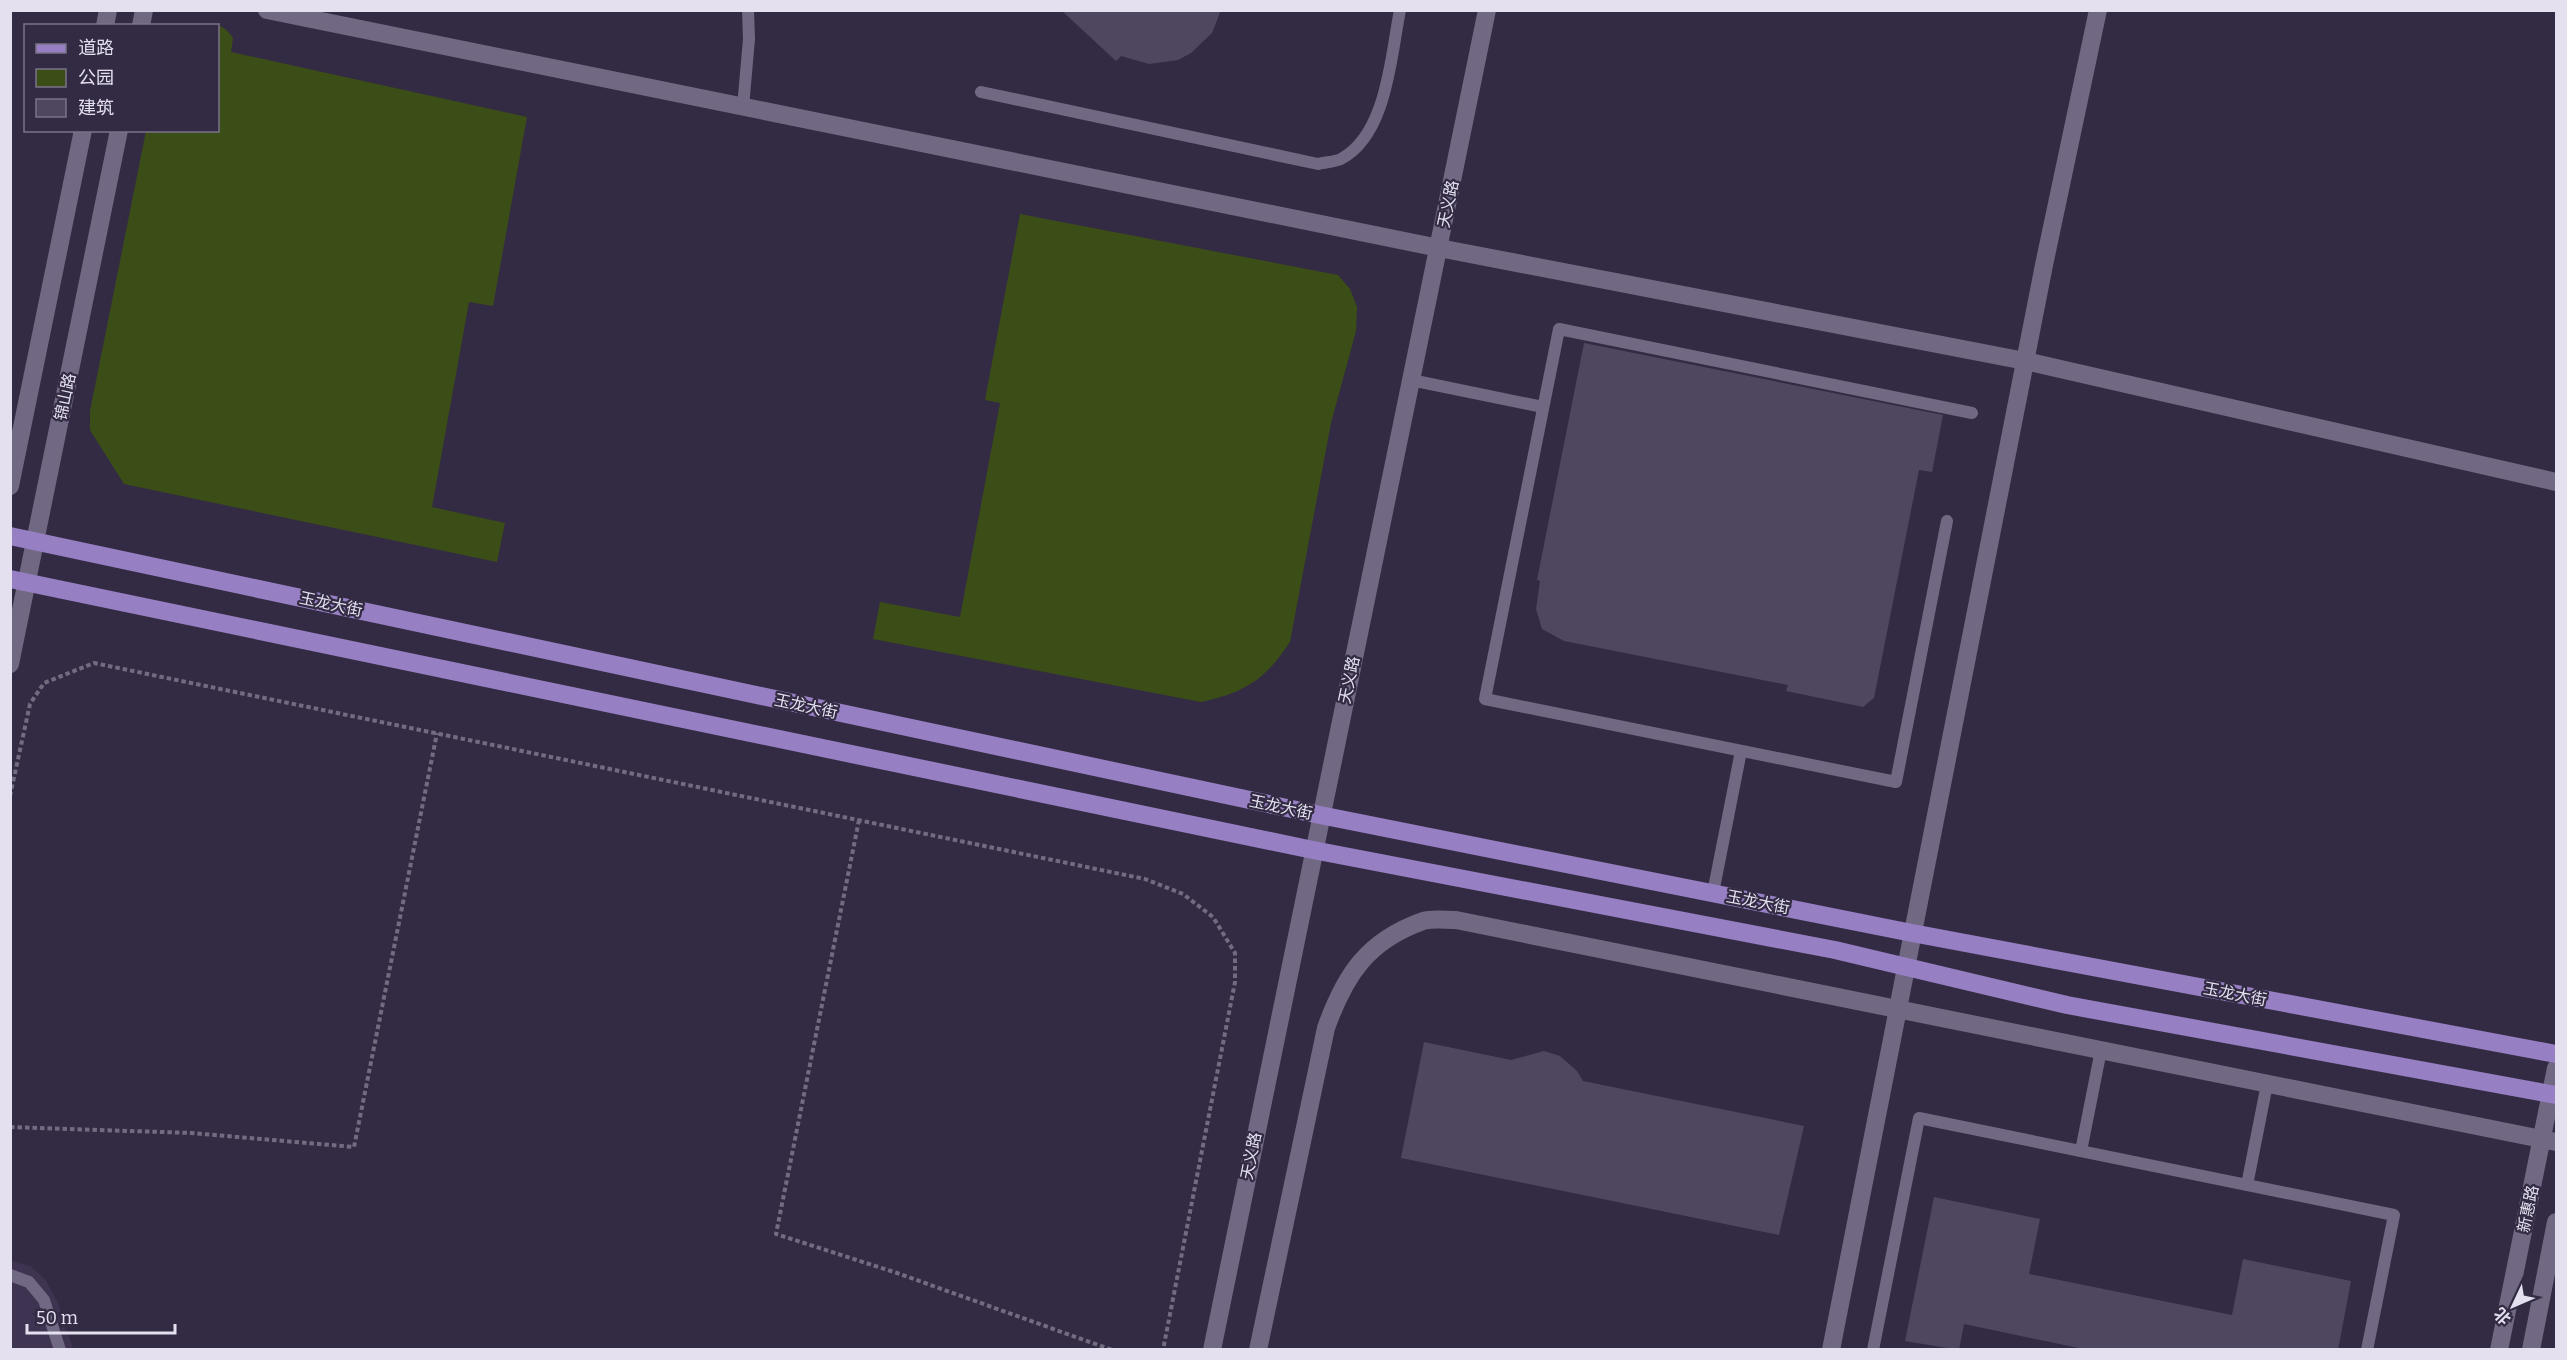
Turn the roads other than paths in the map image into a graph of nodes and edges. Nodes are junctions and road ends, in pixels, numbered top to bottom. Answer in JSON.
{"nodes":[{"id":1,"x":267,"y":10,"type":"edge"},
{"id":2,"x":748,"y":10,"type":"edge"},
{"id":3,"x":1400,"y":10,"type":"edge"},
{"id":4,"x":1487,"y":10,"type":"edge"},
{"id":5,"x":2098,"y":10,"type":"edge"},
{"id":6,"x":981,"y":93,"type":"dead end"},
{"id":7,"x":743,"y":107,"type":"junction"},
{"id":8,"x":83,"y":132,"type":"edge"},
{"id":9,"x":119,"y":132,"type":"edge"},
{"id":10,"x":1439,"y":248,"type":"junction"},
{"id":11,"x":2025,"y":361,"type":"junction"},
{"id":12,"x":1411,"y":380,"type":"junction"},
{"id":13,"x":1543,"y":407,"type":"junction"},
{"id":14,"x":1972,"y":413,"type":"dead end"},
{"id":15,"x":2556,"y":482,"type":"edge"},
{"id":16,"x":10,"y":486,"type":"edge"},
{"id":17,"x":1947,"y":521,"type":"dead end"},
{"id":18,"x":10,"y":536,"type":"edge"},
{"id":19,"x":36,"y":541,"type":"junction"},
{"id":20,"x":19,"y":581,"type":"edge"},
{"id":21,"x":10,"y":664,"type":"edge"},
{"id":22,"x":1741,"y":751,"type":"junction"},
{"id":23,"x":1320,"y":815,"type":"junction"},
{"id":24,"x":1313,"y":850,"type":"junction"},
{"id":25,"x":1713,"y":893,"type":"junction"},
{"id":26,"x":1912,"y":933,"type":"junction"},
{"id":27,"x":1905,"y":966,"type":"junction"},
{"id":28,"x":1896,"y":1009,"type":"junction"},
{"id":29,"x":2101,"y":1050,"type":"junction"},
{"id":30,"x":2556,"y":1054,"type":"edge"},
{"id":31,"x":2556,"y":1068,"type":"edge"},
{"id":32,"x":2267,"y":1084,"type":"junction"},
{"id":33,"x":2554,"y":1095,"type":"edge"},
{"id":34,"x":2549,"y":1140,"type":"edge"},
{"id":35,"x":2081,"y":1151,"type":"junction"},
{"id":36,"x":2247,"y":1185,"type":"junction"},
{"id":37,"x":2556,"y":1222,"type":"edge"},
{"id":38,"x":10,"y":1275,"type":"edge"},
{"id":39,"x":60,"y":1350,"type":"edge"},
{"id":40,"x":1212,"y":1350,"type":"edge"},
{"id":41,"x":1258,"y":1350,"type":"edge"},
{"id":42,"x":1831,"y":1350,"type":"edge"},
{"id":43,"x":1873,"y":1350,"type":"edge"},
{"id":44,"x":2367,"y":1350,"type":"edge"},
{"id":45,"x":2499,"y":1350,"type":"edge"},
{"id":46,"x":2530,"y":1350,"type":"edge"}],
"edges":[{"from":1,"to":7,"type":"street"},
{"from":2,"to":7,"type":"lane"},
{"from":3,"to":6,"type":"lane"},
{"from":4,"to":10,"type":"street","name":"天义路"},
{"from":5,"to":11,"type":"street"},
{"from":7,"to":10,"type":"street"},
{"from":8,"to":16,"type":"street"},
{"from":9,"to":19,"type":"street","name":"锦山路"},
{"from":10,"to":11,"type":"street"},
{"from":10,"to":12,"type":"street","name":"天义路"},
{"from":11,"to":15,"type":"street"},
{"from":11,"to":26,"type":"street"},
{"from":12,"to":13,"type":"lane"},
{"from":12,"to":23,"type":"street","name":"天义路"},
{"from":13,"to":14,"type":"lane"},
{"from":13,"to":22,"type":"lane"},
{"from":17,"to":22,"type":"lane"},
{"from":18,"to":19,"type":"main road","name":"玉龙大街"},
{"from":19,"to":20,"type":"street","name":"锦山路"},
{"from":19,"to":23,"type":"main road","name":"玉龙大街"},
{"from":20,"to":21,"type":"street","name":"锦山路"},
{"from":20,"to":24,"type":"main road","name":"玉龙大街"},
{"from":22,"to":25,"type":"lane"},
{"from":23,"to":24,"type":"street","name":"天义路"},
{"from":23,"to":25,"type":"main road","name":"玉龙大街"},
{"from":24,"to":27,"type":"main road","name":"玉龙大街"},
{"from":24,"to":40,"type":"street","name":"天义路"},
{"from":25,"to":26,"type":"main road","name":"玉龙大街"},
{"from":26,"to":27,"type":"street"},
{"from":26,"to":30,"type":"main road","name":"玉龙大街"},
{"from":27,"to":28,"type":"street"},
{"from":27,"to":33,"type":"main road","name":"玉龙大街"},
{"from":28,"to":29,"type":"street"},
{"from":28,"to":41,"type":"street"},
{"from":28,"to":42,"type":"street"},
{"from":29,"to":32,"type":"street"},
{"from":29,"to":35,"type":"lane"},
{"from":31,"to":33,"type":"street","name":"新惠路"},
{"from":32,"to":34,"type":"street"},
{"from":32,"to":36,"type":"lane"},
{"from":33,"to":34,"type":"street","name":"新惠路"},
{"from":34,"to":45,"type":"street","name":"新惠路"},
{"from":35,"to":36,"type":"lane"},
{"from":35,"to":43,"type":"lane"},
{"from":36,"to":44,"type":"lane"},
{"from":37,"to":46,"type":"street","name":"新惠路"},
{"from":38,"to":39,"type":"lane"}]}
